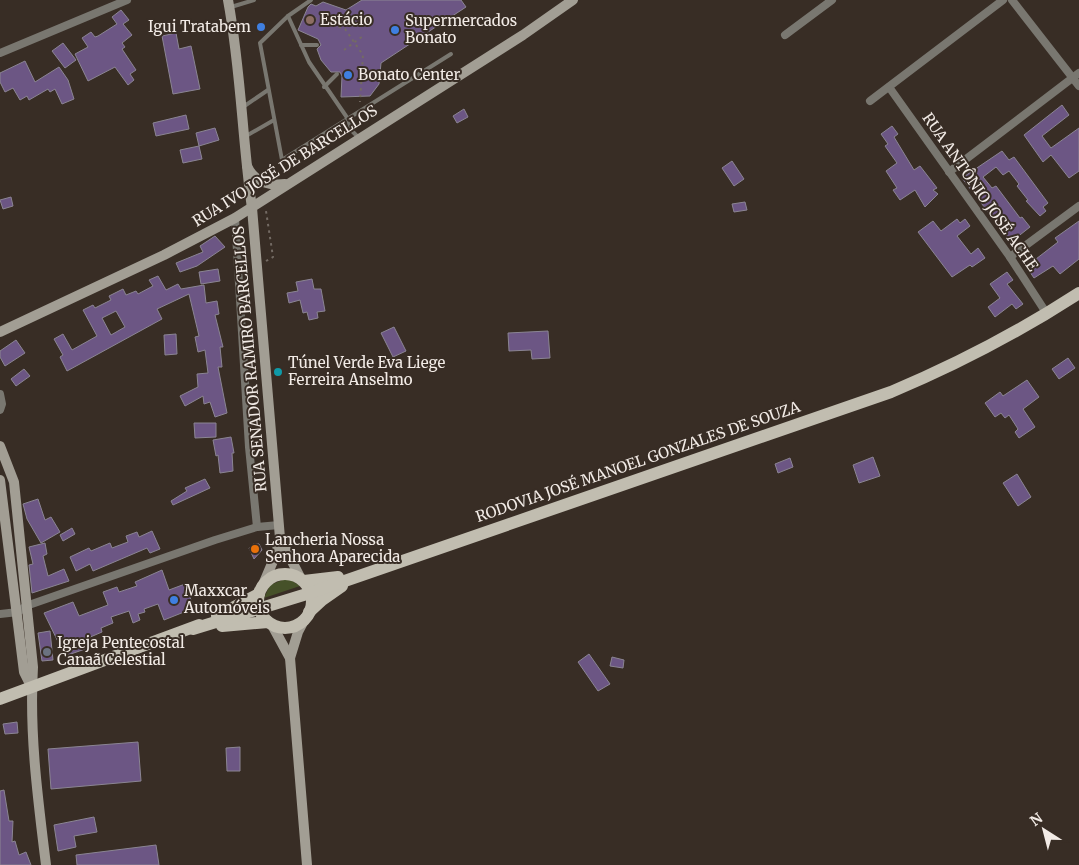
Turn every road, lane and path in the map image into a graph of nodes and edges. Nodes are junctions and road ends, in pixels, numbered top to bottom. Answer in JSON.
{"nodes":[{"id":1,"x":127,"y":0,"type":"edge"},
{"id":2,"x":254,"y":0,"type":"edge"},
{"id":3,"x":311,"y":0,"type":"edge"},
{"id":4,"x":573,"y":0,"type":"edge"},
{"id":5,"x":832,"y":0,"type":"edge"},
{"id":6,"x":1003,"y":0,"type":"edge"},
{"id":7,"x":1012,"y":0,"type":"edge"},
{"id":8,"x":228,"y":4,"type":"edge"},
{"id":9,"x":288,"y":16,"type":"junction"},
{"id":10,"x":308,"y":16,"type":"dead end"},
{"id":11,"x":785,"y":35,"type":"dead end"},
{"id":12,"x":363,"y":36,"type":"dead end"},
{"id":13,"x":354,"y":42,"type":"junction"},
{"id":14,"x":301,"y":45,"type":"junction"},
{"id":15,"x":317,"y":45,"type":"dead end"},
{"id":16,"x":344,"y":50,"type":"dead end"},
{"id":17,"x":0,"y":54,"type":"edge"},
{"id":18,"x":451,"y":54,"type":"dead end"},
{"id":19,"x":337,"y":74,"type":"dead end"},
{"id":20,"x":1076,"y":75,"type":"edge"},
{"id":21,"x":1079,"y":86,"type":"edge"},
{"id":22,"x":324,"y":87,"type":"junction"},
{"id":23,"x":889,"y":87,"type":"junction"},
{"id":24,"x":268,"y":90,"type":"junction"},
{"id":25,"x":360,"y":93,"type":"dead end"},
{"id":26,"x":870,"y":101,"type":"dead end"},
{"id":27,"x":243,"y":107,"type":"junction"},
{"id":28,"x":348,"y":119,"type":"junction"},
{"id":29,"x":274,"y":120,"type":"junction"},
{"id":30,"x":244,"y":138,"type":"junction"},
{"id":31,"x":359,"y":138,"type":"junction"},
{"id":32,"x":246,"y":163,"type":"junction"},
{"id":33,"x":949,"y":172,"type":"junction"},
{"id":34,"x":286,"y":184,"type":"junction"},
{"id":35,"x":1079,"y":206,"type":"edge"},
{"id":36,"x":252,"y":208,"type":"junction"},
{"id":37,"x":235,"y":218,"type":"junction"},
{"id":38,"x":1010,"y":257,"type":"junction"},
{"id":39,"x":1079,"y":293,"type":"edge"},
{"id":40,"x":1047,"y":314,"type":"junction"},
{"id":41,"x":0,"y":332,"type":"edge"},
{"id":42,"x":0,"y":394,"type":"edge"},
{"id":43,"x":0,"y":410,"type":"edge"},
{"id":44,"x":0,"y":446,"type":"edge"},
{"id":45,"x":0,"y":480,"type":"edge"},
{"id":46,"x":279,"y":525,"type":"junction"},
{"id":47,"x":257,"y":527,"type":"junction"},
{"id":48,"x":280,"y":538,"type":"junction"},
{"id":49,"x":360,"y":574,"type":"junction"},
{"id":50,"x":305,"y":584,"type":"junction"},
{"id":51,"x":261,"y":591,"type":"junction"},
{"id":52,"x":22,"y":609,"type":"junction"},
{"id":53,"x":259,"y":610,"type":"junction"},
{"id":54,"x":0,"y":614,"type":"edge"},
{"id":55,"x":308,"y":614,"type":"junction"},
{"id":56,"x":270,"y":623,"type":"junction"},
{"id":57,"x":192,"y":629,"type":"junction"},
{"id":58,"x":290,"y":658,"type":"junction"},
{"id":59,"x":32,"y":688,"type":"junction"},
{"id":60,"x":0,"y":699,"type":"edge"},
{"id":61,"x":46,"y":865,"type":"edge"},
{"id":62,"x":307,"y":865,"type":"edge"}],
"edges":[{"from":1,"to":17,"type":"street"},
{"from":2,"to":8,"type":"lane"},
{"from":3,"to":9,"type":"lane"},
{"from":4,"to":31,"type":"main road","name":"RUA IVO JOSÉ DE BARCELLOS"},
{"from":5,"to":11,"type":"street"},
{"from":6,"to":23,"type":"street"},
{"from":7,"to":20,"type":"street"},
{"from":8,"to":27,"type":"main road","name":"RUA SENADOR RAMIRO BARCELLOS"},
{"from":9,"to":14,"type":"lane"},
{"from":9,"to":24,"type":"lane"},
{"from":10,"to":13,"type":"path"},
{"from":12,"to":13,"type":"path"},
{"from":13,"to":16,"type":"path"},
{"from":13,"to":25,"type":"path"},
{"from":14,"to":15,"type":"lane"},
{"from":14,"to":22,"type":"lane"},
{"from":18,"to":28,"type":"lane"},
{"from":19,"to":22,"type":"lane"},
{"from":20,"to":21,"type":"street"},
{"from":20,"to":33,"type":"street"},
{"from":22,"to":28,"type":"lane"},
{"from":23,"to":26,"type":"street"},
{"from":23,"to":33,"type":"street","name":"RUA ANTÔNIO JOSÉ ACHE"},
{"from":24,"to":27,"type":"lane"},
{"from":24,"to":29,"type":"lane"},
{"from":27,"to":30,"type":"main road","name":"RUA SENADOR RAMIRO BARCELLOS"},
{"from":28,"to":29,"type":"lane"},
{"from":28,"to":31,"type":"lane"},
{"from":29,"to":30,"type":"lane"},
{"from":30,"to":32,"type":"main road","name":"RUA SENADOR RAMIRO BARCELLOS"},
{"from":31,"to":34,"type":"main road","name":"RUA IVO JOSÉ DE BARCELLOS"},
{"from":32,"to":34,"type":"main road"},
{"from":32,"to":36,"type":"main road","name":"RUA SENADOR RAMIRO BARCELLOS"},
{"from":33,"to":38,"type":"street","name":"RUA ANTÔNIO JOSÉ ACHE"},
{"from":34,"to":36,"type":"main road","name":"RUA IVO JOSÉ DE BARCELLOS"},
{"from":35,"to":38,"type":"street"},
{"from":36,"to":37,"type":"main road","name":"RUA IVO JOSÉ DE BARCELLOS"},
{"from":36,"to":46,"type":"main road","name":"RUA SENADOR RAMIRO BARCELLOS"},
{"from":37,"to":41,"type":"main road","name":"RUA IVO JOSÉ DE BARCELLOS"},
{"from":37,"to":47,"type":"street","name":"RUA SENADOR RAMIRO BARCELLOS"},
{"from":38,"to":40,"type":"street","name":"RUA ANTÔNIO JOSÉ ACHE"},
{"from":39,"to":40,"type":"main road","name":"RODOVIA JOSÉ MANOEL GONZALES DE SOUZA"},
{"from":40,"to":49,"type":"main road","name":"RODOVIA JOSÉ MANOEL GONZALES DE SOUZA"},
{"from":42,"to":43,"type":"street"},
{"from":44,"to":52,"type":"main road"},
{"from":45,"to":52,"type":"main road"},
{"from":46,"to":47,"type":"street"},
{"from":46,"to":48,"type":"main road","name":"RUA SENADOR RAMIRO BARCELLOS"},
{"from":47,"to":52,"type":"street"},
{"from":48,"to":50,"type":"main road","name":"RUA SENADOR RAMIRO BARCELLOS"},
{"from":48,"to":51,"type":"main road","name":"RUA SENADOR RAMIRO BARCELLOS"},
{"from":49,"to":50,"type":"main road"},
{"from":49,"to":55,"type":"main road"},
{"from":50,"to":51,"type":"main road"},
{"from":50,"to":53,"type":"main road"},
{"from":50,"to":55,"type":"main road"},
{"from":51,"to":53,"type":"main road"},
{"from":51,"to":57,"type":"main road"},
{"from":52,"to":54,"type":"street"},
{"from":52,"to":59,"type":"main road"},
{"from":53,"to":56,"type":"main road"},
{"from":53,"to":57,"type":"main road"},
{"from":55,"to":56,"type":"main road"},
{"from":55,"to":58,"type":"main road"},
{"from":56,"to":57,"type":"main road"},
{"from":56,"to":58,"type":"main road"},
{"from":57,"to":59,"type":"main road"},
{"from":58,"to":62,"type":"main road"},
{"from":59,"to":60,"type":"main road"},
{"from":59,"to":61,"type":"main road"}]}
